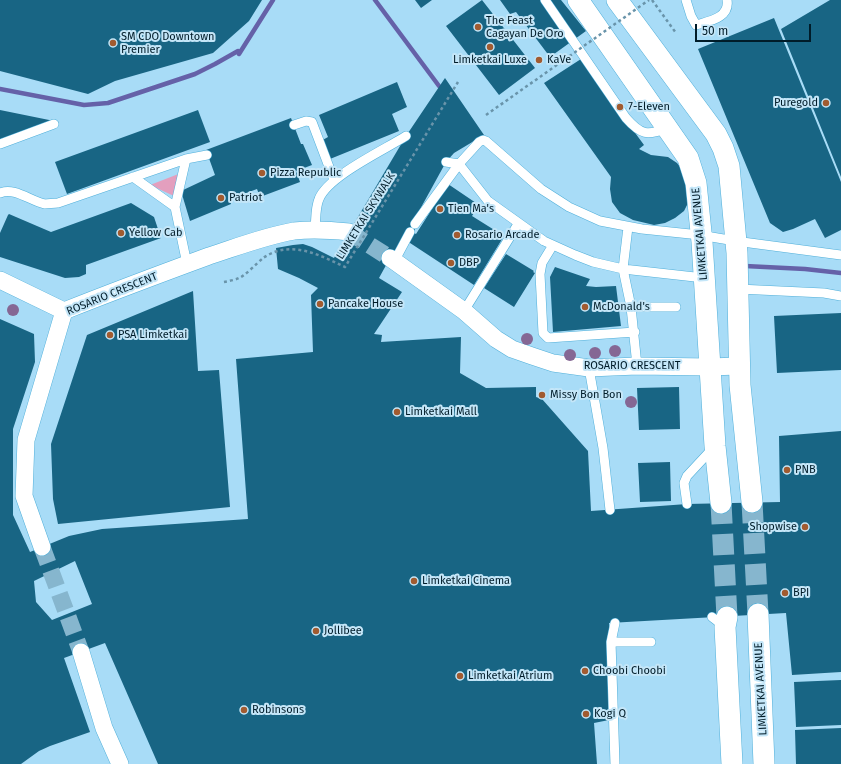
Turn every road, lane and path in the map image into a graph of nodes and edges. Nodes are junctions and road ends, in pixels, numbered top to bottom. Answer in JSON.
{"nodes":[{"id":1,"x":545,"y":0,"type":"edge"},
{"id":2,"x":578,"y":0,"type":"edge"},
{"id":3,"x":617,"y":0,"type":"edge"},
{"id":4,"x":651,"y":0,"type":"edge"},
{"id":5,"x":686,"y":0,"type":"edge"},
{"id":6,"x":727,"y":0,"type":"edge"},
{"id":7,"x":676,"y":32,"type":"dead end"},
{"id":8,"x":458,"y":82,"type":"dead end"},
{"id":9,"x":486,"y":115,"type":"dead end"},
{"id":10,"x":54,"y":124,"type":"dead end"},
{"id":11,"x":294,"y":125,"type":"dead end"},
{"id":12,"x":668,"y":128,"type":"junction"},
{"id":13,"x":406,"y":136,"type":"dead end"},
{"id":14,"x":0,"y":144,"type":"edge"},
{"id":15,"x":208,"y":155,"type":"dead end"},
{"id":16,"x":186,"y":159,"type":"junction"},
{"id":17,"x":446,"y":162,"type":"dead end"},
{"id":18,"x":460,"y":164,"type":"junction"},
{"id":19,"x":133,"y":177,"type":"junction"},
{"id":20,"x":334,"y":180,"type":"junction"},
{"id":21,"x":0,"y":193,"type":"edge"},
{"id":22,"x":175,"y":207,"type":"junction"},
{"id":23,"x":518,"y":224,"type":"junction"},
{"id":24,"x":628,"y":227,"type":"junction"},
{"id":25,"x":315,"y":230,"type":"junction"},
{"id":26,"x":349,"y":232,"type":"tunnel mouth"},
{"id":27,"x":700,"y":235,"type":"junction"},
{"id":28,"x":735,"y":241,"type":"junction"},
{"id":29,"x":553,"y":245,"type":"junction"},
{"id":30,"x":841,"y":255,"type":"edge"},
{"id":31,"x":392,"y":260,"type":"joint"},
{"id":32,"x":187,"y":264,"type":"junction"},
{"id":33,"x":623,"y":269,"type":"junction"},
{"id":34,"x":704,"y":278,"type":"junction"},
{"id":35,"x":0,"y":280,"type":"edge"},
{"id":36,"x":224,"y":282,"type":"dead end"},
{"id":37,"x":738,"y":289,"type":"junction"},
{"id":38,"x":841,"y":296,"type":"edge"},
{"id":39,"x":631,"y":307,"type":"junction"},
{"id":40,"x":676,"y":307,"type":"dead end"},
{"id":41,"x":64,"y":311,"type":"junction"},
{"id":42,"x":464,"y":311,"type":"junction"},
{"id":43,"x":635,"y":332,"type":"junction"},
{"id":44,"x":637,"y":366,"type":"junction"},
{"id":45,"x":739,"y":366,"type":"junction"},
{"id":46,"x":709,"y":367,"type":"junction"},
{"id":47,"x":589,"y":368,"type":"junction"},
{"id":48,"x":715,"y":446,"type":"junction"},
{"id":49,"x":752,"y":502,"type":"tunnel mouth"},
{"id":50,"x":721,"y":503,"type":"tunnel mouth"},
{"id":51,"x":687,"y":504,"type":"dead end"},
{"id":52,"x":610,"y":510,"type":"dead end"},
{"id":53,"x":42,"y":547,"type":"tunnel mouth"},
{"id":54,"x":758,"y":614,"type":"tunnel mouth"},
{"id":55,"x":721,"y":620,"type":"tunnel mouth"},
{"id":56,"x":615,"y":623,"type":"dead end"},
{"id":57,"x":611,"y":642,"type":"junction"},
{"id":58,"x":651,"y":642,"type":"dead end"},
{"id":59,"x":81,"y":652,"type":"tunnel mouth"},
{"id":60,"x":120,"y":764,"type":"edge"},
{"id":61,"x":615,"y":764,"type":"edge"},
{"id":62,"x":732,"y":764,"type":"edge"},
{"id":63,"x":764,"y":764,"type":"edge"}],
"edges":[{"from":1,"to":12,"type":"lane"},
{"from":2,"to":12,"type":"street","name":"LIMKETKAI AVENUE"},
{"from":3,"to":28,"type":"street"},
{"from":4,"to":7,"type":"path"},
{"from":4,"to":9,"type":"path","bridge":true},
{"from":5,"to":6,"type":"lane"},
{"from":8,"to":36,"type":"path","name":"LIMKETKAI SKYWALK","bridge":true},
{"from":10,"to":14,"type":"lane"},
{"from":11,"to":20,"type":"lane"},
{"from":12,"to":27,"type":"street","name":"LIMKETKAI AVENUE"},
{"from":13,"to":20,"type":"lane"},
{"from":15,"to":16,"type":"lane"},
{"from":16,"to":19,"type":"lane"},
{"from":16,"to":22,"type":"lane"},
{"from":17,"to":18,"type":"lane"},
{"from":18,"to":23,"type":"lane"},
{"from":18,"to":24,"type":"lane"},
{"from":18,"to":31,"type":"lane"},
{"from":19,"to":21,"type":"lane"},
{"from":19,"to":22,"type":"lane"},
{"from":20,"to":25,"type":"lane"},
{"from":22,"to":32,"type":"lane"},
{"from":23,"to":29,"type":"lane"},
{"from":23,"to":42,"type":"lane"},
{"from":24,"to":27,"type":"lane"},
{"from":24,"to":33,"type":"lane"},
{"from":25,"to":26,"type":"street","name":"ROSARIO CRESCENT"},
{"from":25,"to":32,"type":"street","name":"ROSARIO CRESCENT"},
{"from":27,"to":28,"type":"lane"},
{"from":27,"to":34,"type":"street","name":"LIMKETKAI AVENUE"},
{"from":28,"to":30,"type":"lane"},
{"from":28,"to":37,"type":"street"},
{"from":29,"to":33,"type":"lane"},
{"from":29,"to":43,"type":"lane"},
{"from":31,"to":42,"type":"street","name":"ROSARIO CRESCENT"},
{"from":32,"to":41,"type":"street","name":"ROSARIO CRESCENT"},
{"from":33,"to":34,"type":"lane"},
{"from":33,"to":39,"type":"lane"},
{"from":34,"to":46,"type":"street","name":"LIMKETKAI AVENUE"},
{"from":35,"to":41,"type":"street"},
{"from":37,"to":38,"type":"lane"},
{"from":37,"to":45,"type":"street"},
{"from":39,"to":40,"type":"lane"},
{"from":39,"to":43,"type":"lane"},
{"from":41,"to":53,"type":"street","name":"ROSARIO CRESCENT"},
{"from":42,"to":47,"type":"street","name":"ROSARIO CRESCENT"},
{"from":43,"to":44,"type":"lane"},
{"from":44,"to":46,"type":"street","name":"ROSARIO CRESCENT"},
{"from":44,"to":47,"type":"street","name":"ROSARIO CRESCENT"},
{"from":45,"to":46,"type":"street","name":"ROSARIO CRESCENT"},
{"from":45,"to":49,"type":"street"},
{"from":46,"to":48,"type":"street","name":"LIMKETKAI AVENUE"},
{"from":47,"to":52,"type":"lane"},
{"from":48,"to":50,"type":"street","name":"LIMKETKAI AVENUE"},
{"from":48,"to":51,"type":"lane"},
{"from":54,"to":63,"type":"street","name":"LIMKETKAI AVENUE"},
{"from":55,"to":62,"type":"street"},
{"from":56,"to":57,"type":"lane"},
{"from":57,"to":58,"type":"lane"},
{"from":57,"to":61,"type":"lane"},
{"from":59,"to":60,"type":"street"}]}
